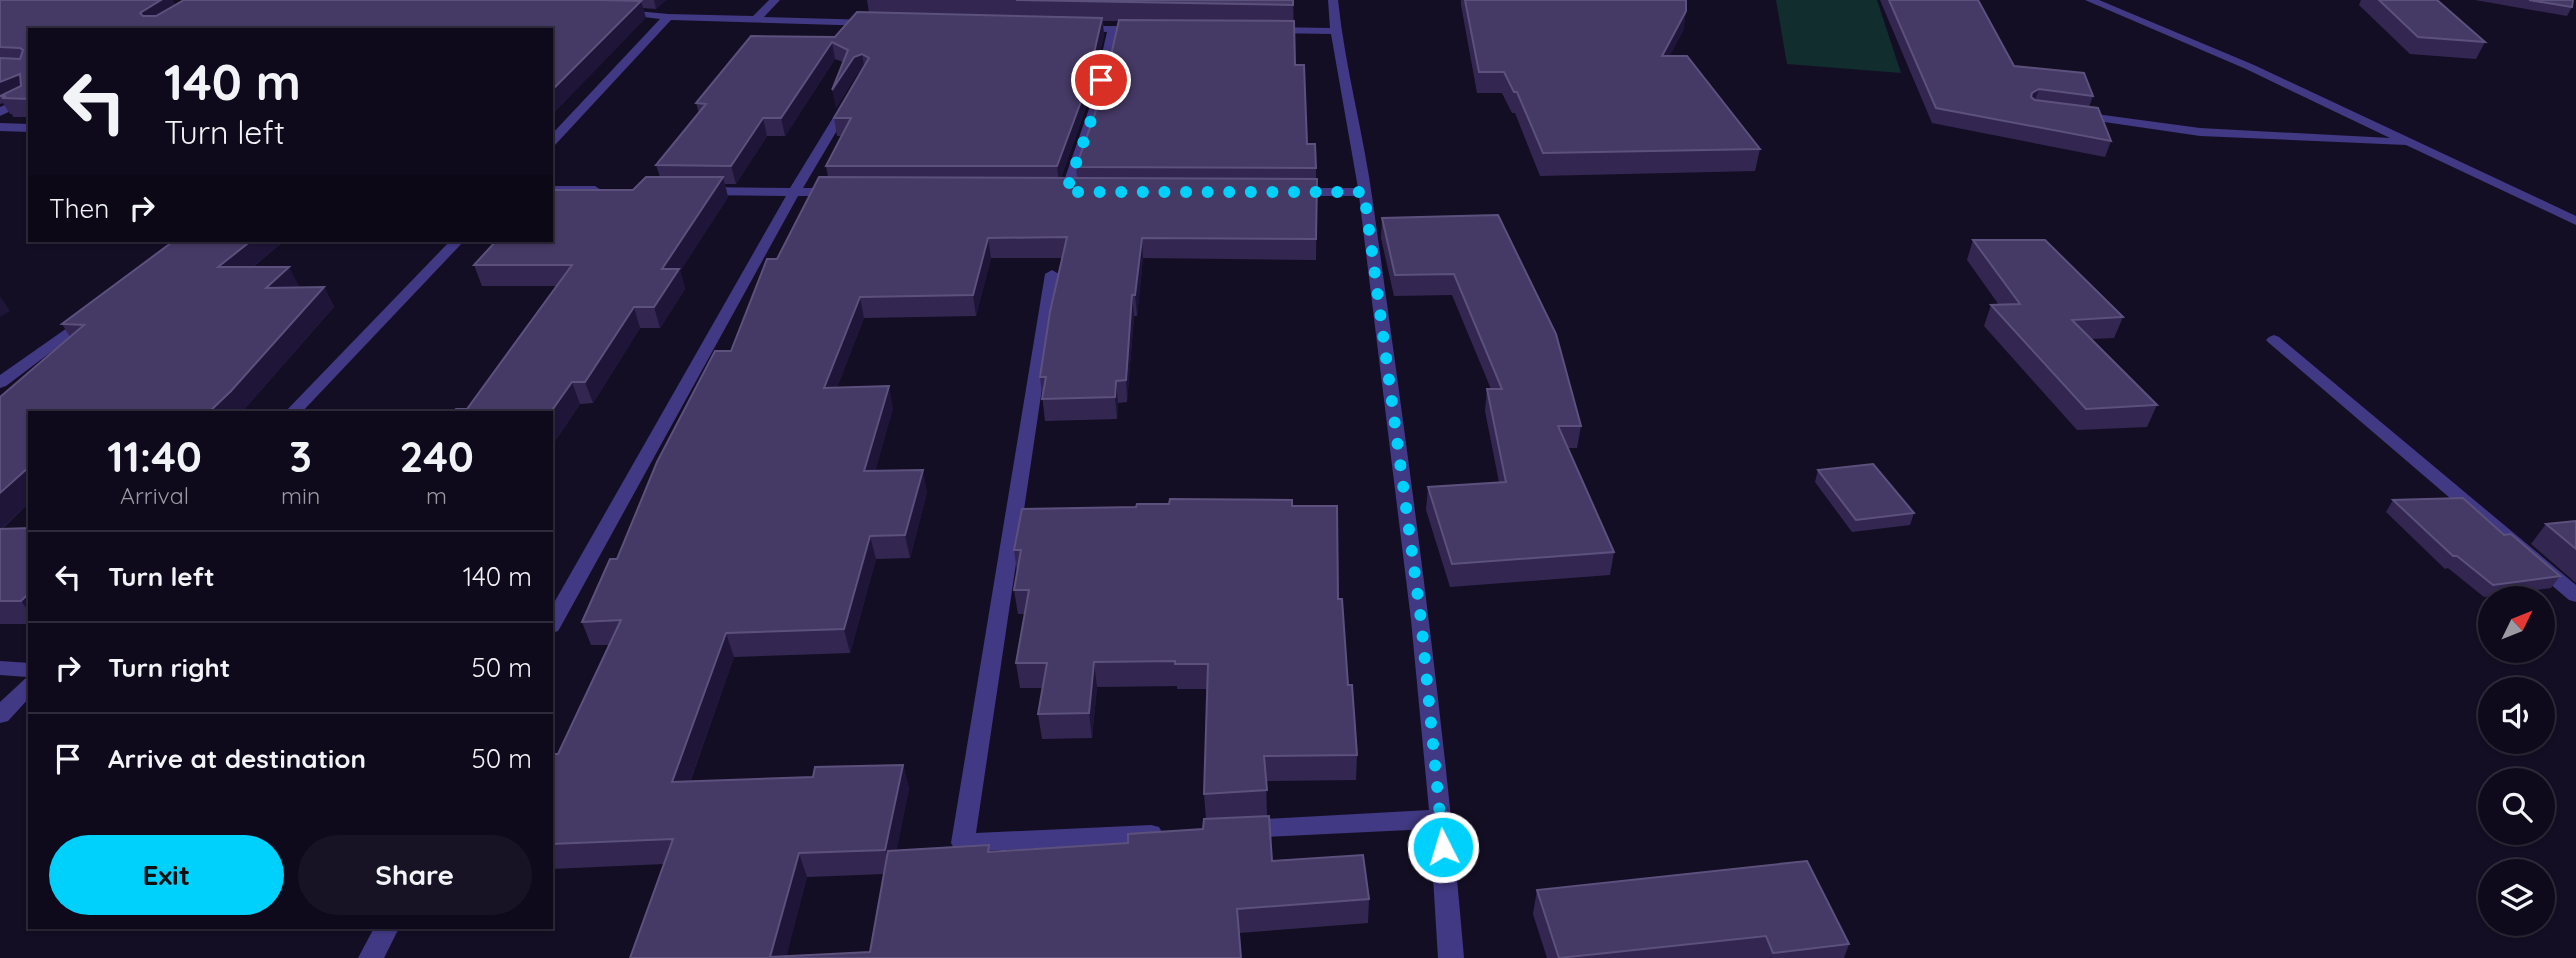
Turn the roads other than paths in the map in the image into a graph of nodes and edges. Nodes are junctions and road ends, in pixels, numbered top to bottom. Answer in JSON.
{"nodes":[{"id":1,"x":775,"y":0,"type":"edge"},
{"id":2,"x":1333,"y":0,"type":"edge"},
{"id":3,"x":2090,"y":0,"type":"edge"},
{"id":4,"x":603,"y":10,"type":"edge"},
{"id":5,"x":668,"y":17,"type":"junction"},
{"id":6,"x":755,"y":20,"type":"junction"},
{"id":7,"x":885,"y":24,"type":"edge"},
{"id":8,"x":1073,"y":28,"type":"edge"},
{"id":9,"x":1113,"y":29,"type":"junction"},
{"id":10,"x":1155,"y":30,"type":"edge"},
{"id":11,"x":1252,"y":30,"type":"edge"},
{"id":12,"x":1336,"y":30,"type":"junction"},
{"id":13,"x":857,"y":88,"type":"edge"},
{"id":14,"x":28,"y":98,"type":"edge"},
{"id":15,"x":0,"y":112,"type":"edge"},
{"id":16,"x":2062,"y":114,"type":"edge"},
{"id":17,"x":0,"y":127,"type":"edge"},
{"id":18,"x":28,"y":128,"type":"edge"},
{"id":19,"x":553,"y":140,"type":"edge"},
{"id":20,"x":2415,"y":143,"type":"junction"},
{"id":21,"x":553,"y":190,"type":"edge"},
{"id":22,"x":605,"y":190,"type":"edge"},
{"id":23,"x":686,"y":191,"type":"edge"},
{"id":24,"x":794,"y":192,"type":"junction"},
{"id":25,"x":848,"y":192,"type":"edge"},
{"id":26,"x":1066,"y":192,"type":"edge"},
{"id":27,"x":1283,"y":192,"type":"edge"},
{"id":28,"x":1364,"y":192,"type":"junction"},
{"id":29,"x":2576,"y":221,"type":"edge"},
{"id":30,"x":456,"y":242,"type":"edge"},
{"id":31,"x":1052,"y":274,"type":"dead end"},
{"id":32,"x":101,"y":307,"type":"edge"},
{"id":33,"x":2274,"y":340,"type":"dead end"},
{"id":34,"x":0,"y":383,"type":"edge"},
{"id":35,"x":294,"y":411,"type":"edge"},
{"id":36,"x":2576,"y":595,"type":"edge"},
{"id":37,"x":553,"y":622,"type":"edge"},
{"id":38,"x":0,"y":668,"type":"edge"},
{"id":39,"x":28,"y":670,"type":"edge"},
{"id":40,"x":28,"y":686,"type":"edge"},
{"id":41,"x":0,"y":715,"type":"edge"},
{"id":42,"x":1441,"y":819,"type":"junction"},
{"id":43,"x":1223,"y":830,"type":"edge"},
{"id":44,"x":1168,"y":833,"type":"edge"},
{"id":45,"x":386,"y":929,"type":"edge"},
{"id":46,"x":371,"y":958,"type":"edge"},
{"id":47,"x":1451,"y":958,"type":"edge"}],
"edges":[{"from":1,"to":6,"type":"street"},
{"from":2,"to":12,"type":"street"},
{"from":3,"to":20,"type":"street"},
{"from":4,"to":5,"type":"street"},
{"from":5,"to":6,"type":"street"},
{"from":5,"to":19,"type":"street"},
{"from":6,"to":7,"type":"street"},
{"from":8,"to":9,"type":"street"},
{"from":9,"to":10,"type":"street"},
{"from":9,"to":26,"type":"street"},
{"from":11,"to":12,"type":"street"},
{"from":12,"to":28,"type":"street"},
{"from":13,"to":24,"type":"street"},
{"from":14,"to":15,"type":"street"},
{"from":16,"to":20,"type":"street"},
{"from":17,"to":18,"type":"street"},
{"from":20,"to":29,"type":"street"},
{"from":21,"to":22,"type":"street"},
{"from":23,"to":24,"type":"street"},
{"from":24,"to":25,"type":"street"},
{"from":24,"to":37,"type":"street"},
{"from":27,"to":28,"type":"street"},
{"from":28,"to":42,"type":"street"},
{"from":30,"to":35,"type":"street"},
{"from":31,"to":44,"type":"street"},
{"from":32,"to":34,"type":"street"},
{"from":33,"to":36,"type":"street"},
{"from":38,"to":39,"type":"street"},
{"from":40,"to":41,"type":"street"},
{"from":42,"to":43,"type":"street"},
{"from":42,"to":47,"type":"street"},
{"from":45,"to":46,"type":"street"}]}
